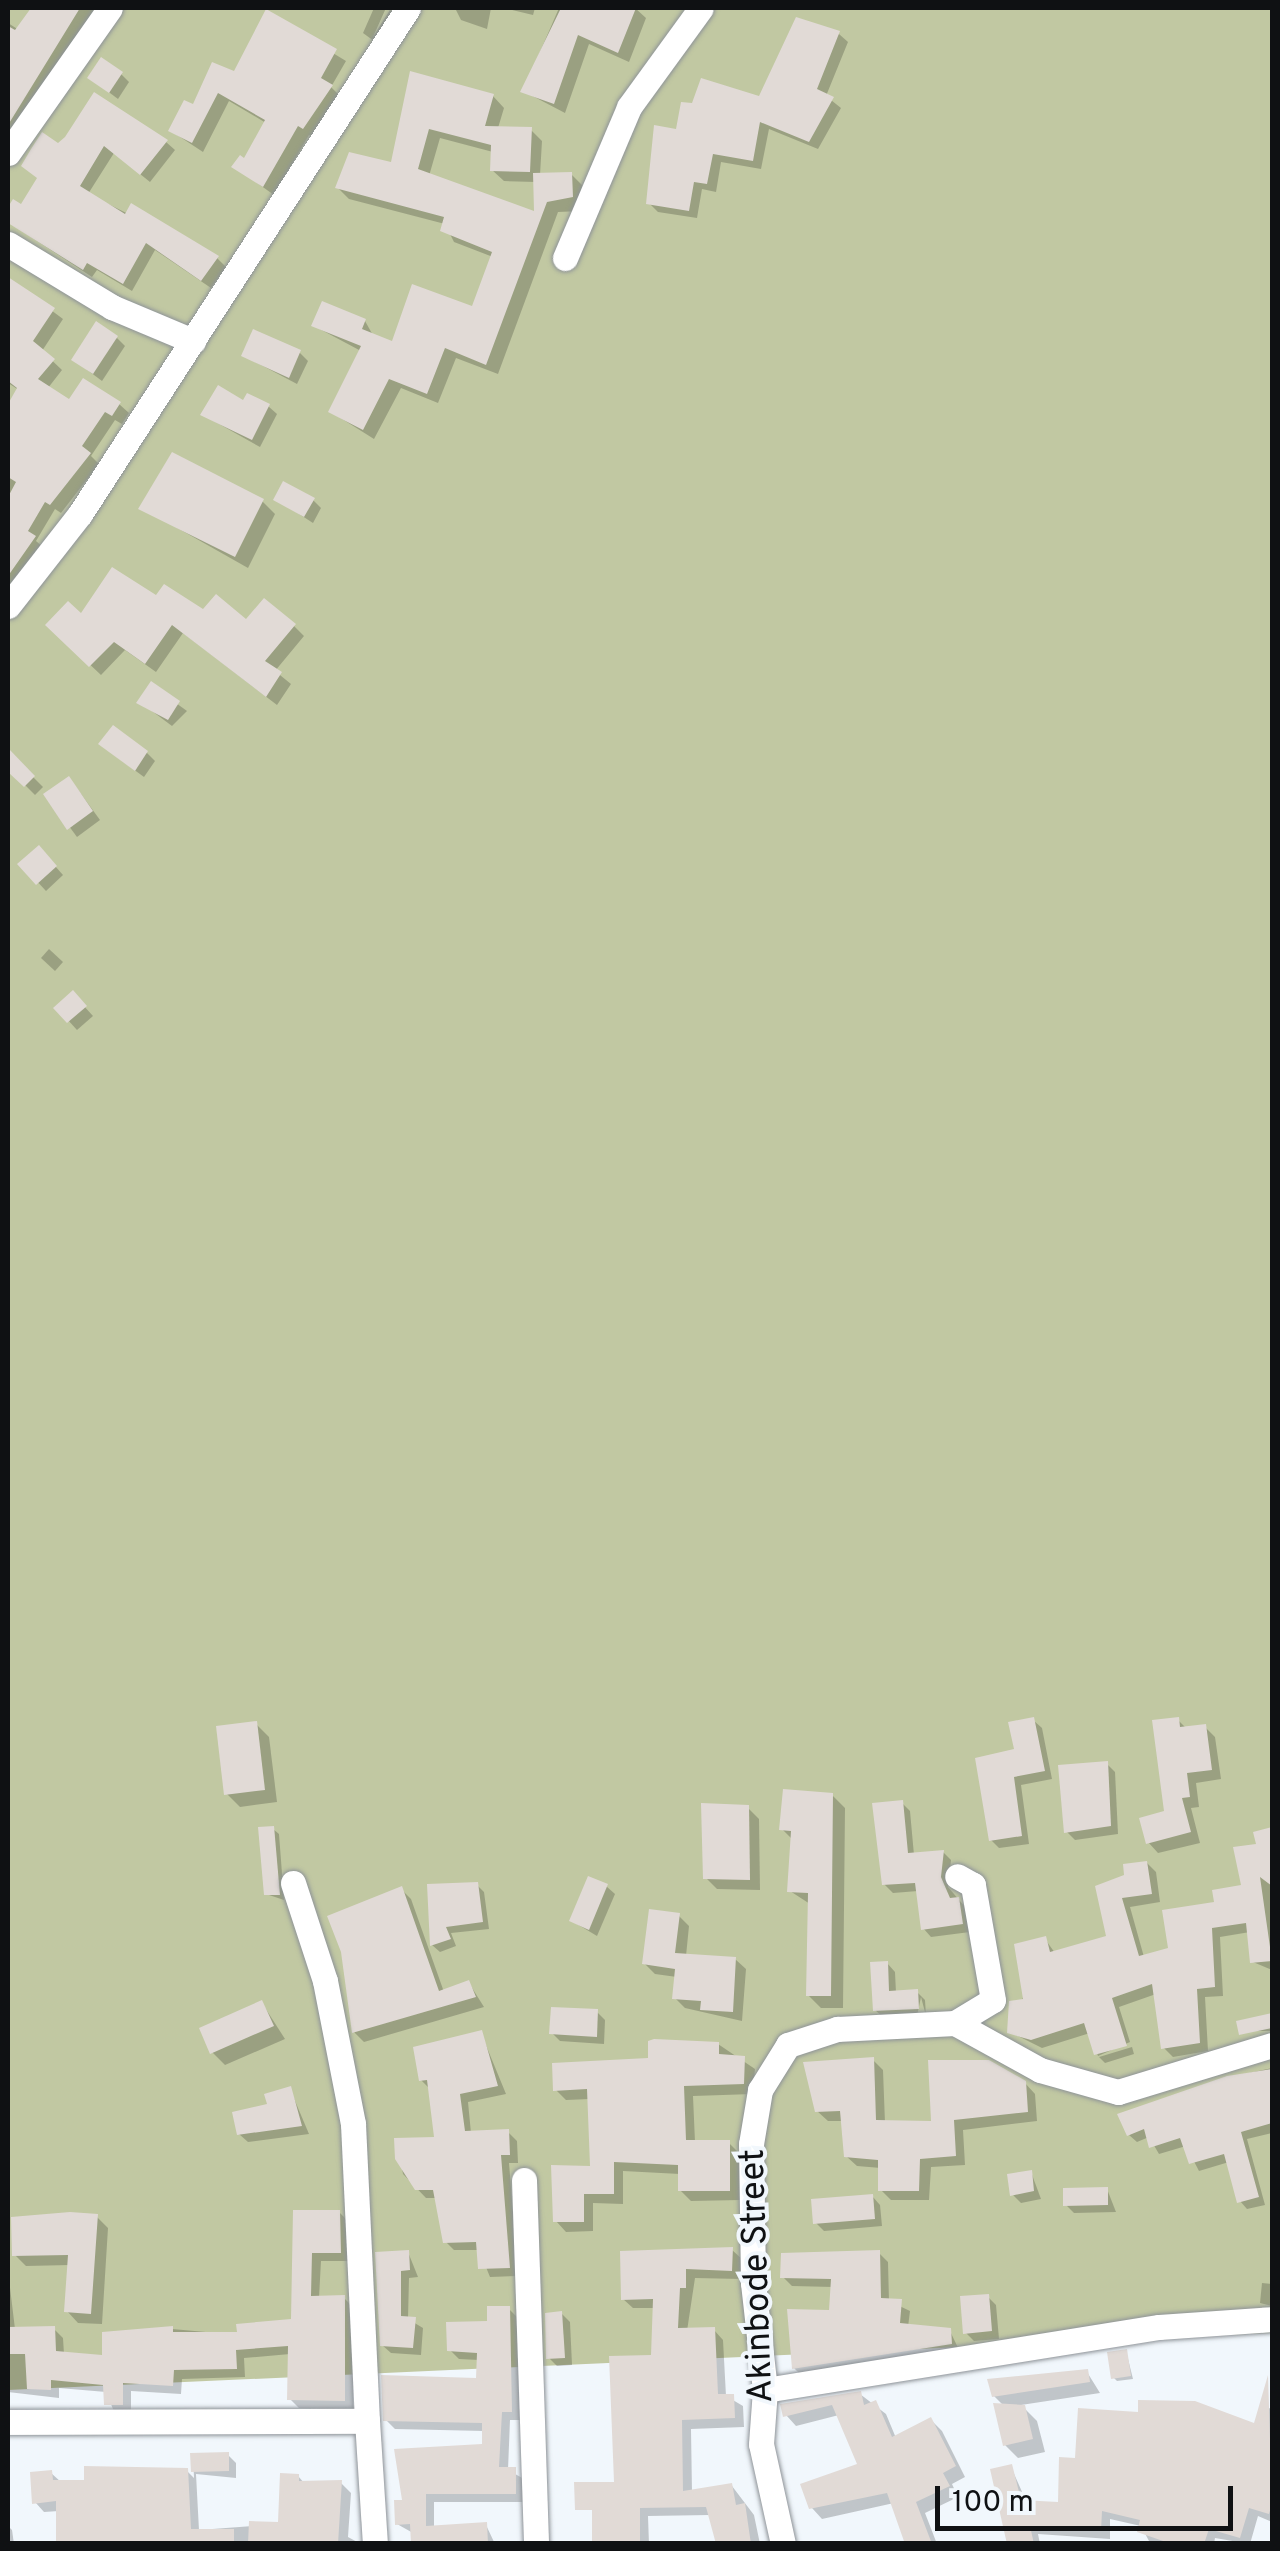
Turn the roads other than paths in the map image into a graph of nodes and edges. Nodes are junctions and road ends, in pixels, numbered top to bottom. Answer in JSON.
{"nodes":[{"id":1,"x":110,"y":8,"type":"edge"},
{"id":2,"x":408,"y":8,"type":"edge"},
{"id":3,"x":701,"y":8,"type":"edge"},
{"id":4,"x":8,"y":153,"type":"edge"},
{"id":5,"x":8,"y":244,"type":"edge"},
{"id":6,"x":566,"y":258,"type":"dead end"},
{"id":7,"x":193,"y":341,"type":"junction"},
{"id":8,"x":8,"y":606,"type":"edge"},
{"id":9,"x":957,"y":1876,"type":"dead end"},
{"id":10,"x":294,"y":1883,"type":"dead end"},
{"id":11,"x":956,"y":2022,"type":"junction"},
{"id":12,"x":1272,"y":2045,"type":"edge"},
{"id":13,"x":524,"y":2180,"type":"dead end"},
{"id":14,"x":1272,"y":2318,"type":"edge"},
{"id":15,"x":765,"y":2390,"type":"junction"},
{"id":16,"x":367,"y":2421,"type":"junction"},
{"id":17,"x":8,"y":2422,"type":"edge"},
{"id":18,"x":375,"y":2544,"type":"edge"},
{"id":19,"x":536,"y":2544,"type":"edge"},
{"id":20,"x":783,"y":2544,"type":"edge"}],
"edges":[{"from":1,"to":4,"type":"street"},
{"from":2,"to":7,"type":"street"},
{"from":3,"to":6,"type":"street"},
{"from":5,"to":7,"type":"street"},
{"from":7,"to":8,"type":"street"},
{"from":9,"to":11,"type":"street"},
{"from":10,"to":16,"type":"street"},
{"from":11,"to":12,"type":"street"},
{"from":11,"to":15,"type":"street","name":"Akinbode Street"},
{"from":13,"to":19,"type":"street"},
{"from":14,"to":15,"type":"street"},
{"from":15,"to":20,"type":"street","name":"Akinbode Street"},
{"from":16,"to":17,"type":"street"},
{"from":16,"to":18,"type":"street"}]}
